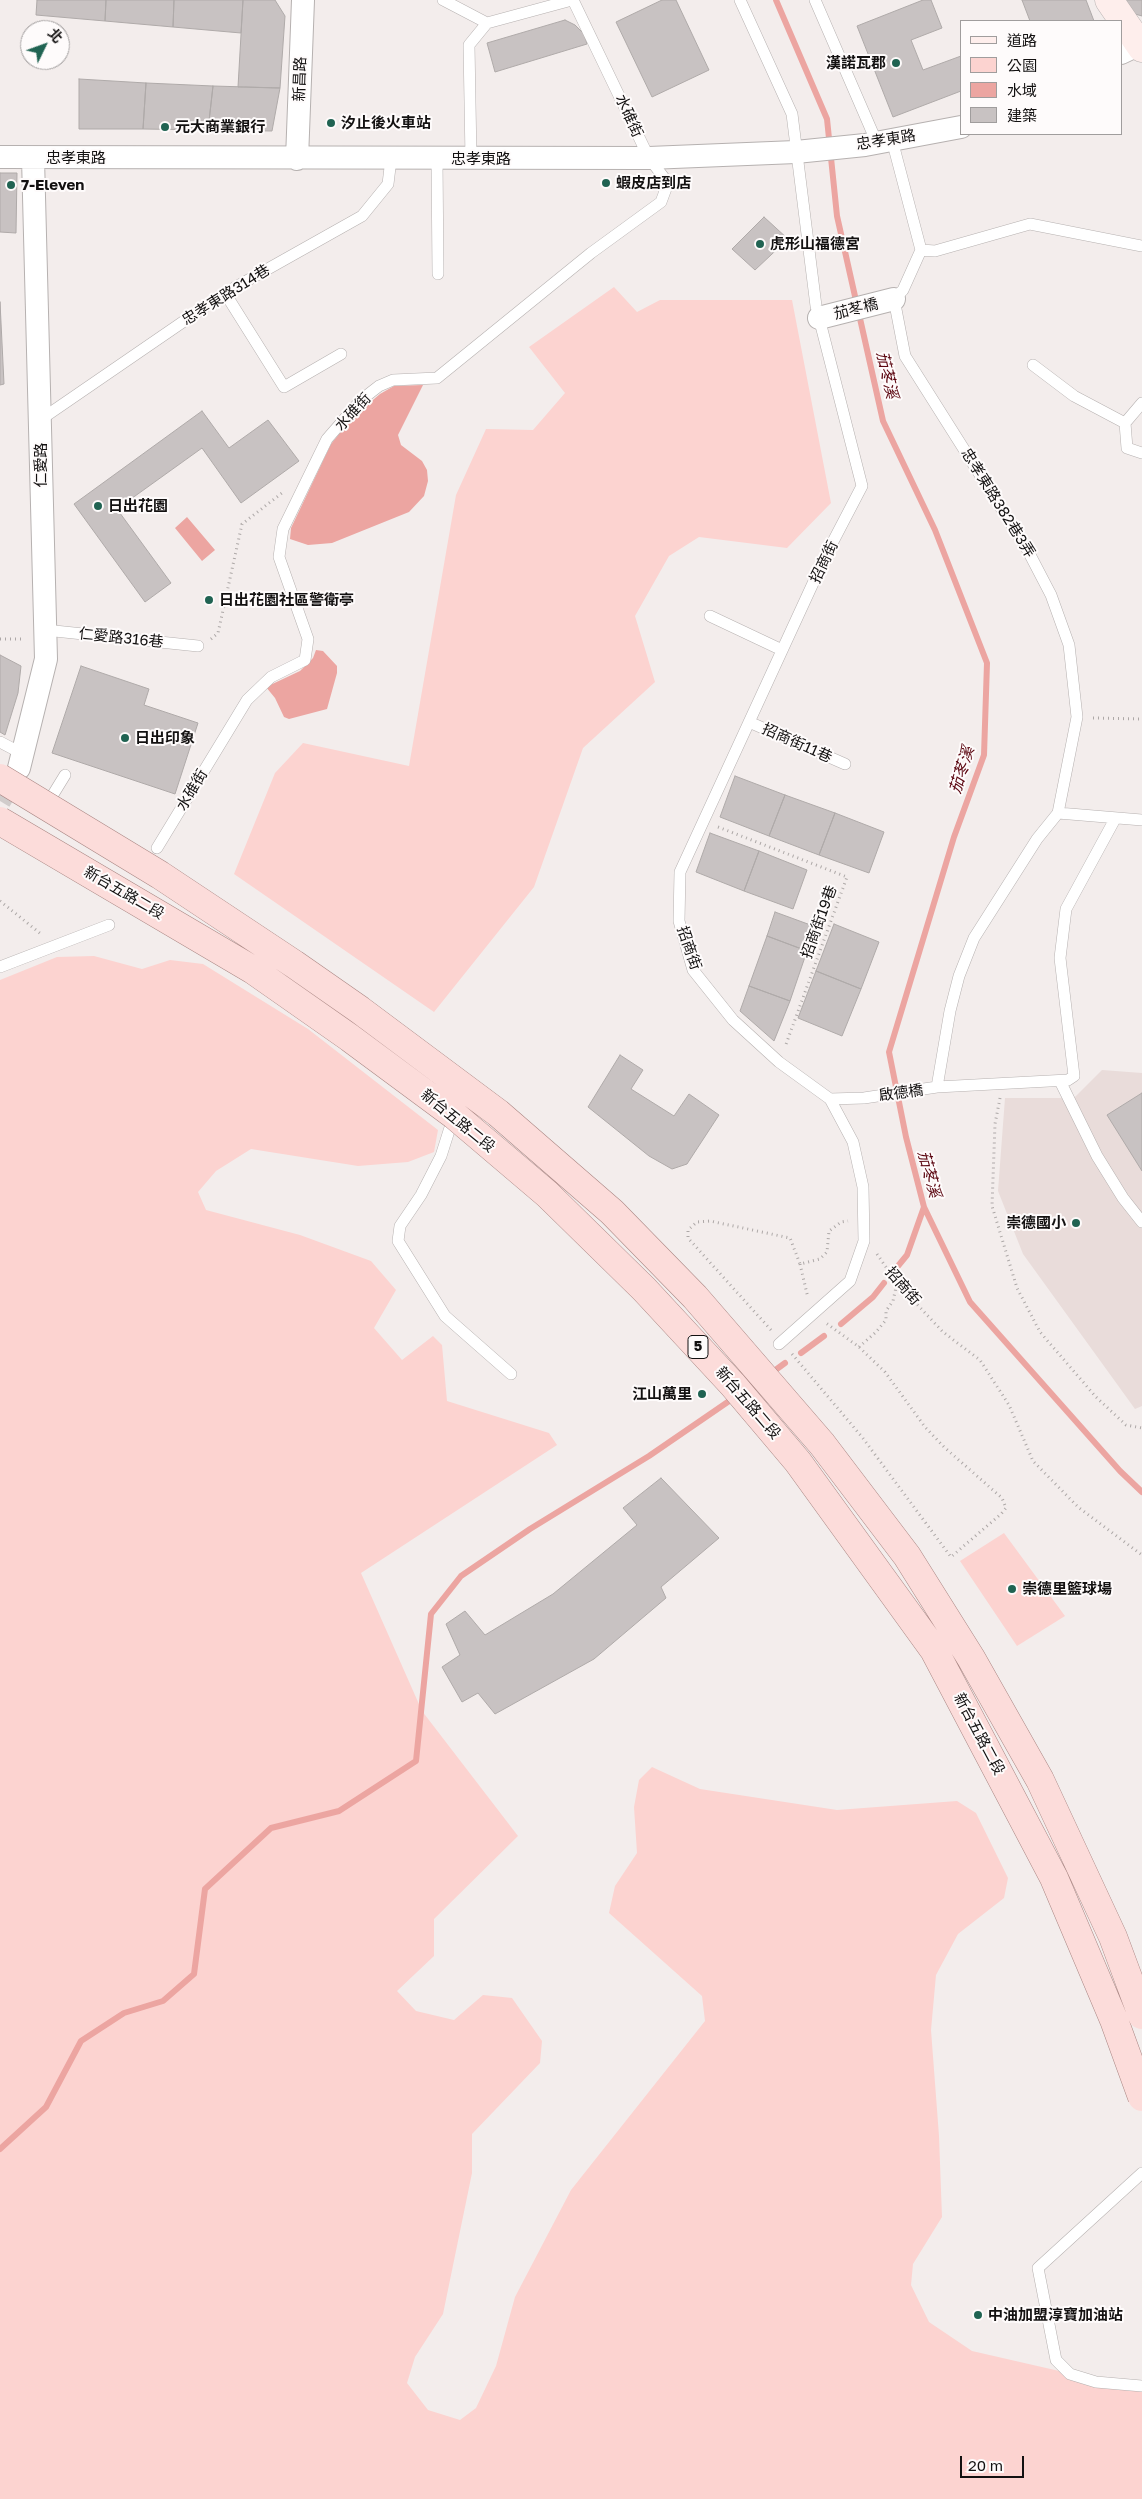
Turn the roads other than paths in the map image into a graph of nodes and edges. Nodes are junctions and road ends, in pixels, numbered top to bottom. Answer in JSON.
{"nodes":[{"id":1,"x":303,"y":0,"type":"edge"},
{"id":2,"x":444,"y":0,"type":"edge"},
{"id":3,"x":573,"y":0,"type":"edge"},
{"id":4,"x":740,"y":0,"type":"edge"},
{"id":5,"x":815,"y":0,"type":"edge"},
{"id":6,"x":1109,"y":0,"type":"edge"},
{"id":7,"x":1120,"y":20,"type":"edge"},
{"id":8,"x":487,"y":23,"type":"junction"},
{"id":9,"x":1122,"y":23,"type":"edge"},
{"id":10,"x":1136,"y":47,"type":"edge"},
{"id":11,"x":960,"y":127,"type":"edge"},
{"id":12,"x":878,"y":143,"type":"junction"},
{"id":13,"x":801,"y":151,"type":"junction"},
{"id":14,"x":0,"y":157,"type":"edge"},
{"id":15,"x":33,"y":158,"type":"junction"},
{"id":16,"x":649,"y":158,"type":"junction"},
{"id":17,"x":297,"y":159,"type":"junction"},
{"id":18,"x":391,"y":159,"type":"junction"},
{"id":19,"x":437,"y":159,"type":"junction"},
{"id":20,"x":471,"y":159,"type":"junction"},
{"id":21,"x":1142,"y":246,"type":"edge"},
{"id":22,"x":921,"y":250,"type":"junction"},
{"id":23,"x":438,"y":274,"type":"dead end"},
{"id":24,"x":225,"y":293,"type":"junction"},
{"id":25,"x":894,"y":300,"type":"junction"},
{"id":26,"x":819,"y":318,"type":"junction"},
{"id":27,"x":341,"y":354,"type":"dead end"},
{"id":28,"x":1033,"y":365,"type":"dead end"},
{"id":29,"x":1142,"y":402,"type":"edge"},
{"id":30,"x":40,"y":420,"type":"junction"},
{"id":31,"x":1125,"y":423,"type":"junction"},
{"id":32,"x":1142,"y":454,"type":"edge"},
{"id":33,"x":710,"y":616,"type":"dead end"},
{"id":34,"x":45,"y":630,"type":"junction"},
{"id":35,"x":198,"y":646,"type":"road end"},
{"id":36,"x":782,"y":650,"type":"junction"},
{"id":37,"x":749,"y":722,"type":"junction"},
{"id":38,"x":0,"y":742,"type":"edge"},
{"id":39,"x":845,"y":764,"type":"dead end"},
{"id":40,"x":14,"y":766,"type":"edge"},
{"id":41,"x":65,"y":775,"type":"dead end"},
{"id":42,"x":46,"y":806,"type":"junction"},
{"id":43,"x":1058,"y":813,"type":"junction"},
{"id":44,"x":1115,"y":819,"type":"junction"},
{"id":45,"x":1142,"y":820,"type":"edge"},
{"id":46,"x":0,"y":821,"type":"edge"},
{"id":47,"x":157,"y":848,"type":"dead end"},
{"id":48,"x":108,"y":925,"type":"dead end"},
{"id":49,"x":0,"y":967,"type":"edge"},
{"id":50,"x":1060,"y":1081,"type":"junction"},
{"id":51,"x":937,"y":1087,"type":"junction"},
{"id":52,"x":830,"y":1099,"type":"junction"},
{"id":53,"x":454,"y":1115,"type":"junction"},
{"id":54,"x":1142,"y":1222,"type":"edge"},
{"id":55,"x":781,"y":1343,"type":"road end"},
{"id":56,"x":511,"y":1374,"type":"dead end"},
{"id":57,"x":810,"y":1453,"type":"junction"},
{"id":58,"x":1142,"y":2015,"type":"edge"},
{"id":59,"x":1142,"y":2097,"type":"edge"},
{"id":60,"x":1142,"y":2173,"type":"edge"},
{"id":61,"x":1142,"y":2386,"type":"edge"}],
"edges":[{"from":1,"to":17,"type":"street","name":"新昌路"},
{"from":2,"to":8,"type":"lane"},
{"from":3,"to":8,"type":"lane"},
{"from":3,"to":16,"type":"lane","name":"水碓街"},
{"from":4,"to":13,"type":"lane","name":"招商街"},
{"from":5,"to":12,"type":"lane"},
{"from":6,"to":7,"type":"street"},
{"from":8,"to":20,"type":"lane"},
{"from":9,"to":10,"type":"street"},
{"from":11,"to":12,"type":"street","name":"忠孝東路"},
{"from":12,"to":13,"type":"street","name":"忠孝東路"},
{"from":12,"to":22,"type":"lane"},
{"from":13,"to":16,"type":"street","name":"忠孝東路"},
{"from":13,"to":26,"type":"lane","name":"招商街"},
{"from":14,"to":15,"type":"street","name":"忠孝東路"},
{"from":15,"to":17,"type":"street","name":"忠孝東路"},
{"from":15,"to":30,"type":"street","name":"仁愛路"},
{"from":16,"to":20,"type":"street","name":"忠孝東路"},
{"from":16,"to":47,"type":"lane","name":"水碓街"},
{"from":17,"to":18,"type":"street","name":"忠孝東路"},
{"from":18,"to":19,"type":"street","name":"忠孝東路"},
{"from":18,"to":24,"type":"lane","name":"忠孝東路314巷"},
{"from":19,"to":20,"type":"street","name":"忠孝東路"},
{"from":19,"to":23,"type":"lane"},
{"from":21,"to":22,"type":"lane"},
{"from":22,"to":25,"type":"lane"},
{"from":24,"to":27,"type":"lane"},
{"from":24,"to":30,"type":"lane","name":"忠孝東路314巷"},
{"from":25,"to":26,"type":"street","name":"茄苳橋"},
{"from":25,"to":43,"type":"lane","name":"忠孝東路382巷3弄"},
{"from":26,"to":36,"type":"lane","name":"招商街"},
{"from":28,"to":31,"type":"lane"},
{"from":29,"to":31,"type":"lane"},
{"from":30,"to":34,"type":"street","name":"仁愛路"},
{"from":31,"to":32,"type":"lane"},
{"from":33,"to":36,"type":"lane"},
{"from":34,"to":35,"type":"lane","name":"仁愛路316巷"},
{"from":34,"to":40,"type":"street","name":"仁愛路"},
{"from":36,"to":37,"type":"lane","name":"招商街"},
{"from":37,"to":39,"type":"lane","name":"招商街11巷"},
{"from":37,"to":52,"type":"lane","name":"招商街"},
{"from":38,"to":40,"type":"lane"},
{"from":40,"to":42,"type":"main road","name":"新台五路二段","number":"5","bridge":true},
{"from":41,"to":42,"type":"lane"},
{"from":42,"to":57,"type":"main road","name":"新台五路二段","number":"5","bridge":true},
{"from":43,"to":44,"type":"lane"},
{"from":43,"to":51,"type":"lane"},
{"from":44,"to":45,"type":"lane"},
{"from":44,"to":50,"type":"lane"},
{"from":46,"to":53,"type":"main road","name":"新台五路二段","number":"5","bridge":true},
{"from":48,"to":49,"type":"lane"},
{"from":50,"to":51,"type":"lane","name":"啟德橋"},
{"from":50,"to":54,"type":"lane"},
{"from":51,"to":52,"type":"lane","name":"啟德橋"},
{"from":52,"to":55,"type":"lane","name":"招商街"},
{"from":53,"to":56,"type":"lane"},
{"from":53,"to":57,"type":"main road","name":"新台五路二段","number":"5","bridge":true},
{"from":57,"to":58,"type":"main road","name":"新台五路二段","number":"5","bridge":true},
{"from":57,"to":59,"type":"main road","name":"新台五路二段","number":"5","bridge":true},
{"from":60,"to":61,"type":"lane"}]}
